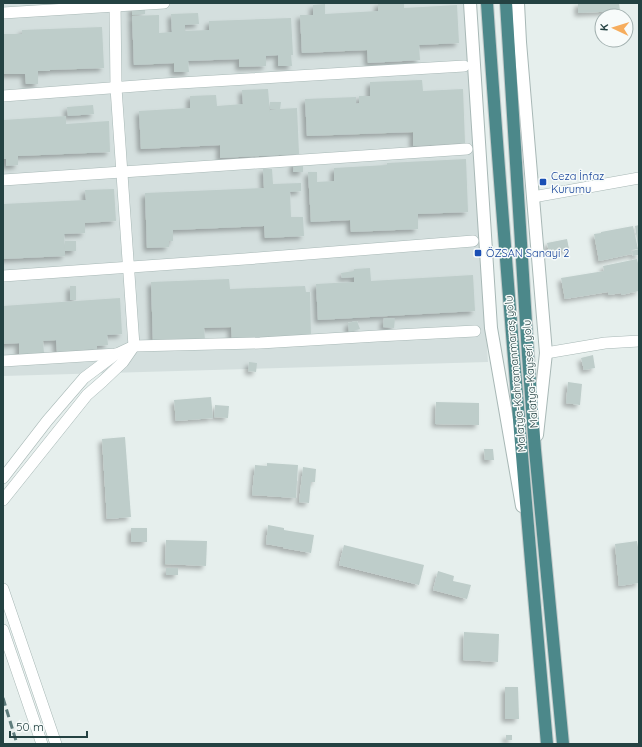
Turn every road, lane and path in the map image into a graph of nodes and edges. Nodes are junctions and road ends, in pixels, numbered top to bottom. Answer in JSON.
{"nodes":[{"id":1,"x":164,"y":3,"type":"edge"},
{"id":2,"x":470,"y":3,"type":"edge"},
{"id":3,"x":488,"y":3,"type":"edge"},
{"id":4,"x":506,"y":3,"type":"edge"},
{"id":5,"x":518,"y":3,"type":"edge"},
{"id":6,"x":115,"y":5,"type":"edge"},
{"id":7,"x":3,"y":13,"type":"edge"},
{"id":8,"x":464,"y":66,"type":"dead end"},
{"id":9,"x":116,"y":88,"type":"junction"},
{"id":10,"x":3,"y":96,"type":"edge"},
{"id":11,"x":467,"y":149,"type":"dead end"},
{"id":12,"x":122,"y":172,"type":"junction"},
{"id":13,"x":639,"y":178,"type":"edge"},
{"id":14,"x":3,"y":180,"type":"edge"},
{"id":15,"x":533,"y":197,"type":"junction"},
{"id":16,"x":473,"y":240,"type":"dead end"},
{"id":17,"x":129,"y":267,"type":"junction"},
{"id":18,"x":3,"y":276,"type":"edge"},
{"id":19,"x":475,"y":331,"type":"dead end"},
{"id":20,"x":639,"y":341,"type":"edge"},
{"id":21,"x":134,"y":346,"type":"junction"},
{"id":22,"x":546,"y":353,"type":"junction"},
{"id":23,"x":116,"y":354,"type":"junction"},
{"id":24,"x":3,"y":361,"type":"edge"},
{"id":25,"x":535,"y":450,"type":"junction"},
{"id":26,"x":3,"y":478,"type":"edge"},
{"id":27,"x":3,"y":500,"type":"edge"},
{"id":28,"x":530,"y":551,"type":"junction"},
{"id":29,"x":3,"y":589,"type":"edge"},
{"id":30,"x":3,"y":630,"type":"edge"},
{"id":31,"x":42,"y":744,"type":"edge"},
{"id":32,"x":56,"y":744,"type":"edge"},
{"id":33,"x":547,"y":744,"type":"edge"},
{"id":34,"x":564,"y":744,"type":"edge"}],
"edges":[{"from":1,"to":6,"type":"street"},
{"from":2,"to":28,"type":"street"},
{"from":3,"to":28,"type":"highway","name":"Malatya-Kahramanmaraş yolu"},
{"from":4,"to":25,"type":"highway","name":"Malatya-Kayseri yolu"},
{"from":5,"to":15,"type":"street"},
{"from":6,"to":7,"type":"street"},
{"from":6,"to":9,"type":"street"},
{"from":8,"to":9,"type":"street"},
{"from":9,"to":10,"type":"street"},
{"from":9,"to":12,"type":"street"},
{"from":11,"to":12,"type":"street"},
{"from":12,"to":14,"type":"street"},
{"from":12,"to":17,"type":"street"},
{"from":13,"to":15,"type":"street"},
{"from":15,"to":22,"type":"street"},
{"from":16,"to":17,"type":"street"},
{"from":17,"to":18,"type":"street"},
{"from":17,"to":21,"type":"street"},
{"from":19,"to":21,"type":"street"},
{"from":20,"to":22,"type":"street"},
{"from":21,"to":23,"type":"street"},
{"from":21,"to":27,"type":"street"},
{"from":22,"to":25,"type":"street"},
{"from":23,"to":24,"type":"street"},
{"from":23,"to":26,"type":"street"},
{"from":25,"to":34,"type":"highway","name":"Malatya-Kayseri yolu"},
{"from":28,"to":33,"type":"highway","name":"Malatya-Kahramanmaraş yolu"},
{"from":29,"to":32,"type":"street"},
{"from":30,"to":31,"type":"street"}]}
